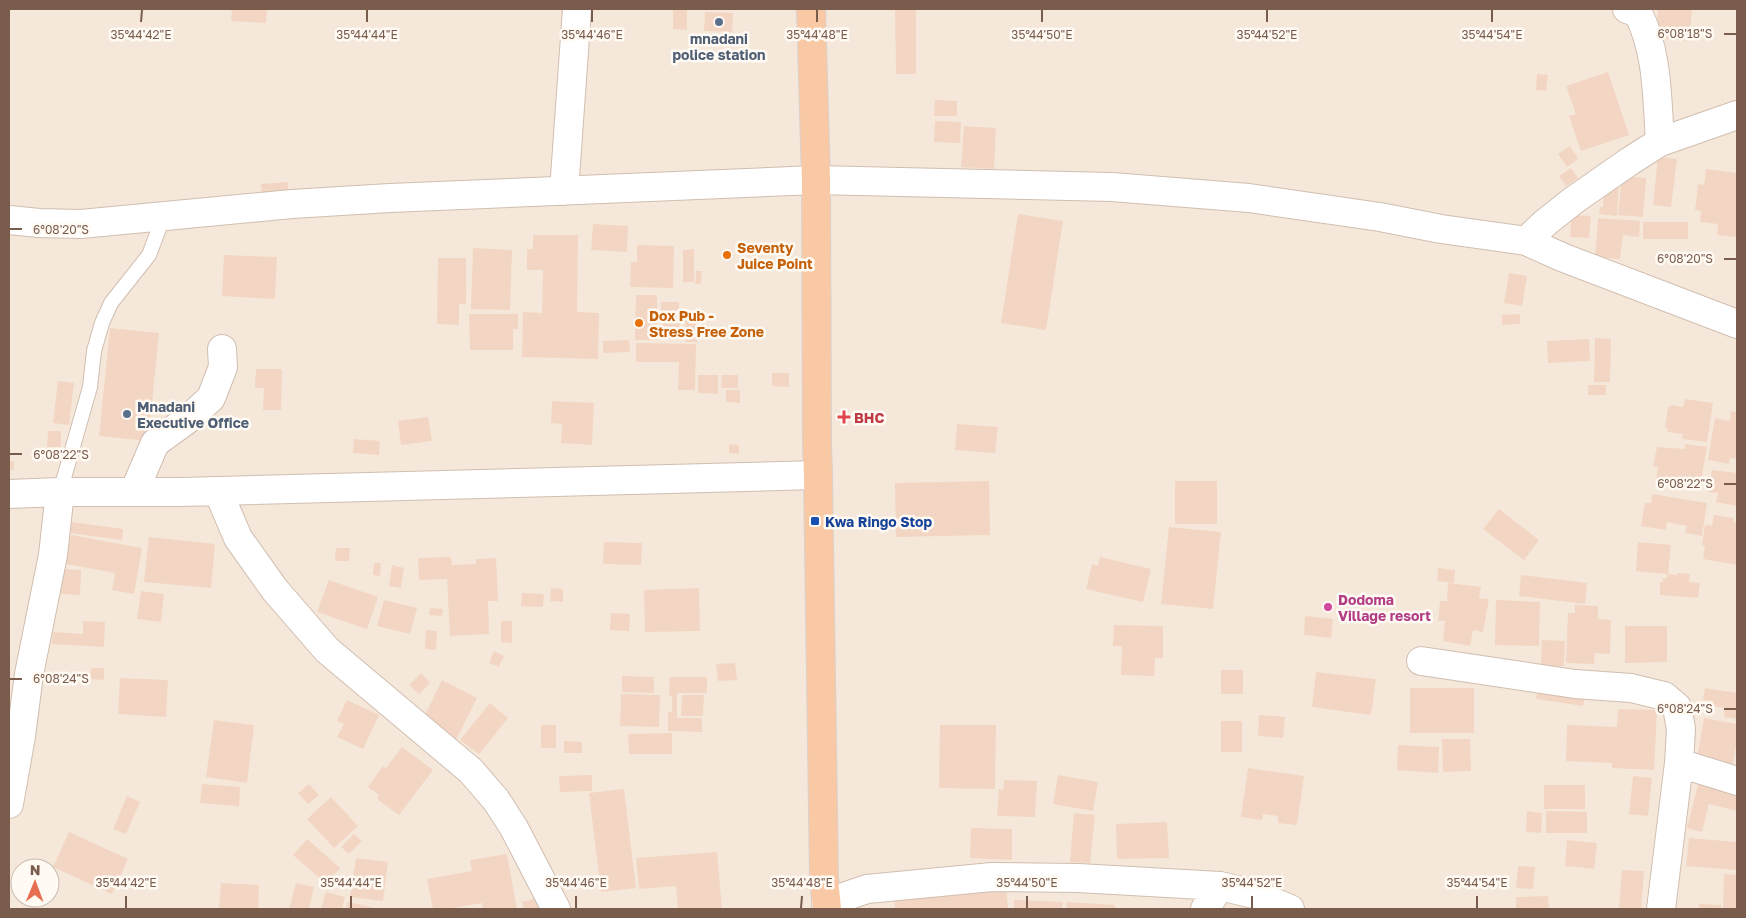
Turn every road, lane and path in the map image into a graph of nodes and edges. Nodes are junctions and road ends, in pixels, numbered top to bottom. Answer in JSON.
{"nodes":[{"id":1,"x":577,"y":9,"type":"edge"},
{"id":2,"x":810,"y":9,"type":"edge"},
{"id":3,"x":1627,"y":9,"type":"edge"},
{"id":4,"x":1737,"y":115,"type":"edge"},
{"id":5,"x":1660,"y":142,"type":"junction"},
{"id":6,"x":816,"y":180,"type":"junction"},
{"id":7,"x":564,"y":190,"type":"junction"},
{"id":8,"x":163,"y":218,"type":"junction"},
{"id":9,"x":9,"y":220,"type":"edge"},
{"id":10,"x":1526,"y":241,"type":"junction"},
{"id":11,"x":1737,"y":324,"type":"edge"},
{"id":12,"x":222,"y":348,"type":"dead end"},
{"id":13,"x":818,"y":475,"type":"junction"},
{"id":14,"x":218,"y":491,"type":"junction"},
{"id":15,"x":60,"y":492,"type":"junction"},
{"id":16,"x":134,"y":492,"type":"junction"},
{"id":17,"x":9,"y":494,"type":"edge"},
{"id":18,"x":1421,"y":661,"type":"dead end"},
{"id":19,"x":1679,"y":763,"type":"junction"},
{"id":20,"x":1737,"y":781,"type":"edge"},
{"id":21,"x":9,"y":804,"type":"edge"},
{"id":22,"x":1220,"y":886,"type":"junction"},
{"id":23,"x":827,"y":906,"type":"edge"},
{"id":24,"x":556,"y":909,"type":"edge"},
{"id":25,"x":1205,"y":909,"type":"edge"},
{"id":26,"x":1290,"y":909,"type":"edge"},
{"id":27,"x":1661,"y":909,"type":"edge"}],
"edges":[{"from":1,"to":7,"type":"street"},
{"from":2,"to":6,"type":"highway"},
{"from":3,"to":5,"type":"street"},
{"from":4,"to":5,"type":"street"},
{"from":5,"to":10,"type":"street"},
{"from":6,"to":7,"type":"street"},
{"from":6,"to":10,"type":"street"},
{"from":6,"to":13,"type":"highway"},
{"from":7,"to":8,"type":"street"},
{"from":8,"to":9,"type":"street"},
{"from":8,"to":15,"type":"lane"},
{"from":10,"to":11,"type":"street"},
{"from":12,"to":16,"type":"street"},
{"from":13,"to":14,"type":"street"},
{"from":13,"to":23,"type":"highway"},
{"from":14,"to":16,"type":"street"},
{"from":14,"to":24,"type":"street"},
{"from":15,"to":16,"type":"street"},
{"from":15,"to":17,"type":"street"},
{"from":15,"to":21,"type":"street"},
{"from":18,"to":19,"type":"street"},
{"from":19,"to":20,"type":"street"},
{"from":19,"to":27,"type":"street"},
{"from":22,"to":23,"type":"street"},
{"from":22,"to":25,"type":"street"},
{"from":22,"to":26,"type":"street"}]}
